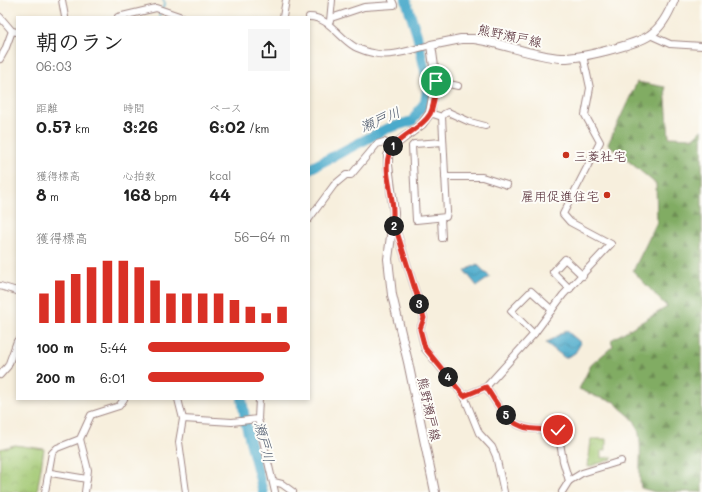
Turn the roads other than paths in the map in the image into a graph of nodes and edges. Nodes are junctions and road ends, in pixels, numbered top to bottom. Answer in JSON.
{"nodes":[{"id":1,"x":62,"y":0,"type":"edge"},
{"id":2,"x":286,"y":0,"type":"edge"},
{"id":3,"x":332,"y":0,"type":"edge"},
{"id":4,"x":392,"y":0,"type":"edge"},
{"id":5,"x":674,"y":0,"type":"edge"},
{"id":6,"x":65,"y":16,"type":"edge"},
{"id":7,"x":123,"y":16,"type":"edge"},
{"id":8,"x":179,"y":16,"type":"edge"},
{"id":9,"x":284,"y":16,"type":"edge"},
{"id":10,"x":310,"y":17,"type":"edge"},
{"id":11,"x":0,"y":18,"type":"edge"},
{"id":12,"x":330,"y":21,"type":"junction"},
{"id":13,"x":14,"y":32,"type":"edge"},
{"id":14,"x":650,"y":36,"type":"junction"},
{"id":15,"x":429,"y":46,"type":"junction"},
{"id":16,"x":702,"y":46,"type":"edge"},
{"id":17,"x":583,"y":55,"type":"junction"},
{"id":18,"x":0,"y":59,"type":"edge"},
{"id":19,"x":436,"y":81,"type":"junction"},
{"id":20,"x":458,"y":86,"type":"dead end"},
{"id":21,"x":430,"y":113,"type":"junction"},
{"id":22,"x":442,"y":117,"type":"junction"},
{"id":23,"x":485,"y":126,"type":"dead end"},
{"id":24,"x":443,"y":142,"type":"junction"},
{"id":25,"x":393,"y":146,"type":"junction"},
{"id":26,"x":446,"y":177,"type":"junction"},
{"id":27,"x":507,"y":185,"type":"dead end"},
{"id":28,"x":310,"y":218,"type":"edge"},
{"id":29,"x":441,"y":218,"type":"junction"},
{"id":30,"x":392,"y":224,"type":"junction"},
{"id":31,"x":442,"y":238,"type":"dead end"},
{"id":32,"x":583,"y":276,"type":"junction"},
{"id":33,"x":0,"y":286,"type":"edge"},
{"id":34,"x":570,"y":289,"type":"junction"},
{"id":35,"x":16,"y":291,"type":"edge"},
{"id":36,"x":552,"y":310,"type":"junction"},
{"id":37,"x":534,"y":334,"type":"junction"},
{"id":38,"x":16,"y":344,"type":"edge"},
{"id":39,"x":0,"y":375,"type":"edge"},
{"id":40,"x":486,"y":387,"type":"junction"},
{"id":41,"x":464,"y":396,"type":"junction"},
{"id":42,"x":123,"y":400,"type":"edge"},
{"id":43,"x":178,"y":400,"type":"edge"},
{"id":44,"x":259,"y":400,"type":"edge"},
{"id":45,"x":183,"y":419,"type":"junction"},
{"id":46,"x":257,"y":420,"type":"junction"},
{"id":47,"x":80,"y":439,"type":"junction"},
{"id":48,"x":621,"y":461,"type":"dead end"},
{"id":49,"x":51,"y":474,"type":"dead end"},
{"id":50,"x":87,"y":479,"type":"junction"},
{"id":51,"x":569,"y":481,"type":"junction"},
{"id":52,"x":274,"y":482,"type":"junction"},
{"id":53,"x":45,"y":492,"type":"edge"},
{"id":54,"x":85,"y":492,"type":"edge"},
{"id":55,"x":186,"y":492,"type":"edge"},
{"id":56,"x":275,"y":492,"type":"edge"},
{"id":57,"x":293,"y":492,"type":"edge"},
{"id":58,"x":435,"y":492,"type":"edge"},
{"id":59,"x":504,"y":492,"type":"edge"},
{"id":60,"x":562,"y":492,"type":"edge"}],
"edges":[{"from":1,"to":6,"type":"street"},
{"from":2,"to":9,"type":"street"},
{"from":3,"to":12,"type":"street"},
{"from":4,"to":12,"type":"street"},
{"from":5,"to":14,"type":"main road","name":"熊野瀬戸線"},
{"from":7,"to":8,"type":"street"},
{"from":10,"to":12,"type":"street"},
{"from":11,"to":13,"type":"street"},
{"from":12,"to":15,"type":"street"},
{"from":13,"to":18,"type":"street"},
{"from":14,"to":16,"type":"street"},
{"from":14,"to":17,"type":"main road","name":"熊野瀬戸線"},
{"from":15,"to":17,"type":"main road","name":"熊野瀬戸線"},
{"from":15,"to":19,"type":"main road"},
{"from":17,"to":32,"type":"street"},
{"from":19,"to":20,"type":"street"},
{"from":19,"to":21,"type":"main road"},
{"from":21,"to":22,"type":"street"},
{"from":21,"to":25,"type":"main road"},
{"from":22,"to":23,"type":"street"},
{"from":22,"to":24,"type":"street"},
{"from":24,"to":26,"type":"street"},
{"from":24,"to":29,"type":"street"},
{"from":25,"to":28,"type":"street"},
{"from":25,"to":30,"type":"main road","name":"熊野瀬戸線"},
{"from":26,"to":27,"type":"street"},
{"from":26,"to":29,"type":"street"},
{"from":29,"to":31,"type":"street"},
{"from":30,"to":41,"type":"street"},
{"from":30,"to":58,"type":"main road","name":"熊野瀬戸線"},
{"from":32,"to":34,"type":"street"},
{"from":32,"to":34,"type":"street"},
{"from":33,"to":35,"type":"street"},
{"from":34,"to":36,"type":"street"},
{"from":36,"to":37,"type":"street"},
{"from":36,"to":37,"type":"street"},
{"from":37,"to":40,"type":"street"},
{"from":38,"to":39,"type":"street"},
{"from":40,"to":41,"type":"street"},
{"from":40,"to":51,"type":"street"},
{"from":41,"to":59,"type":"street"},
{"from":42,"to":47,"type":"street"},
{"from":43,"to":45,"type":"street"},
{"from":44,"to":46,"type":"street"},
{"from":45,"to":46,"type":"street"},
{"from":45,"to":55,"type":"street"},
{"from":46,"to":52,"type":"street"},
{"from":47,"to":50,"type":"street"},
{"from":47,"to":53,"type":"street"},
{"from":48,"to":51,"type":"street"},
{"from":49,"to":50,"type":"street"},
{"from":50,"to":54,"type":"street"},
{"from":51,"to":60,"type":"street"},
{"from":52,"to":56,"type":"street"},
{"from":52,"to":57,"type":"street"}]}
